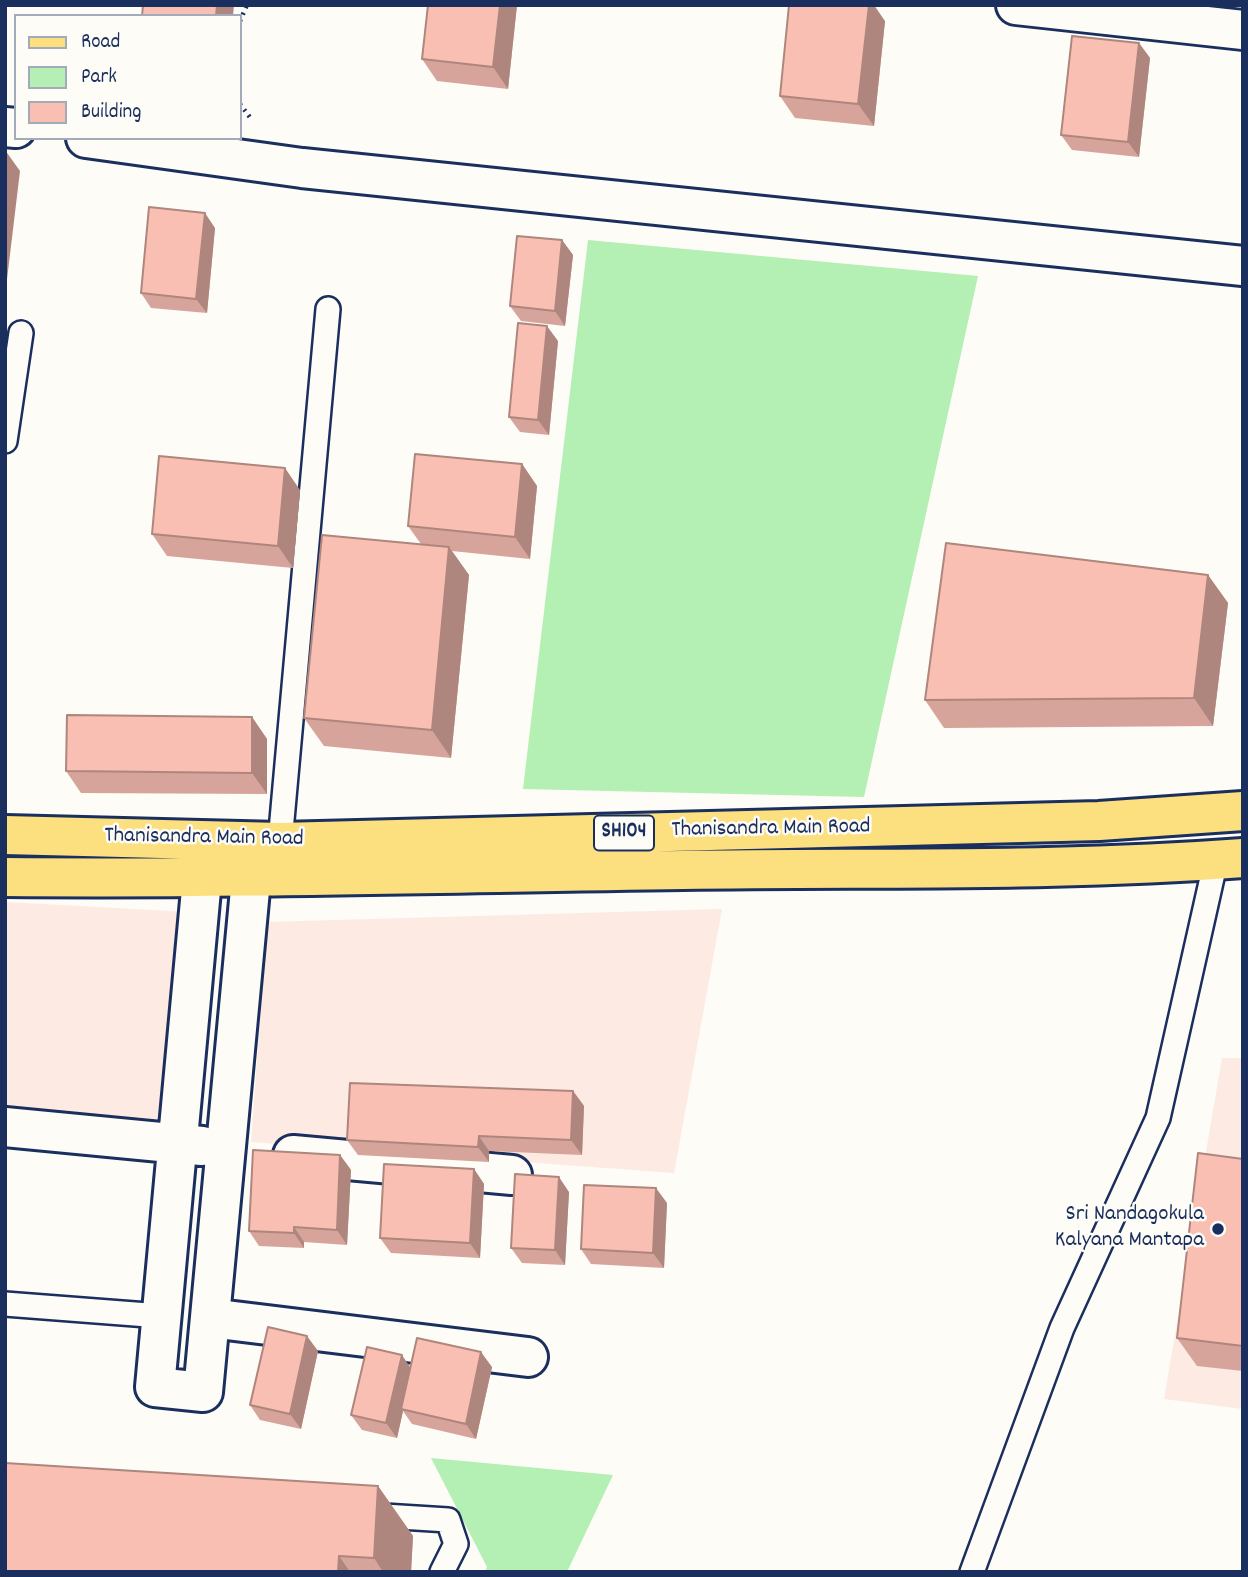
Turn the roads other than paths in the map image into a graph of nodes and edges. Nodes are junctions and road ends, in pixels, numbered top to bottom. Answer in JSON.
{"nodes":[{"id":1,"x":1016,"y":5,"type":"edge"},
{"id":2,"x":1243,"y":30,"type":"edge"},
{"id":3,"x":100,"y":140,"type":"edge"},
{"id":4,"x":1243,"y":266,"type":"edge"},
{"id":5,"x":328,"y":309,"type":"dead end"},
{"id":6,"x":21,"y":332,"type":"dead end"},
{"id":7,"x":5,"y":441,"type":"edge"},
{"id":8,"x":1243,"y":811,"type":"edge"},
{"id":9,"x":5,"y":835,"type":"edge"},
{"id":10,"x":280,"y":842,"type":"junction"},
{"id":11,"x":1229,"y":859,"type":"edge"},
{"id":12,"x":5,"y":877,"type":"edge"},
{"id":13,"x":202,"y":879,"type":"junction"},
{"id":14,"x":251,"y":879,"type":"junction"},
{"id":15,"x":5,"y":1127,"type":"edge"},
{"id":16,"x":177,"y":1144,"type":"junction"},
{"id":17,"x":226,"y":1149,"type":"junction"},
{"id":18,"x":512,"y":1175,"type":"edge"},
{"id":19,"x":5,"y":1304,"type":"edge"},
{"id":20,"x":162,"y":1315,"type":"junction"},
{"id":21,"x":210,"y":1318,"type":"junction"},
{"id":22,"x":528,"y":1357,"type":"dead end"},
{"id":23,"x":351,"y":1514,"type":"edge"},
{"id":24,"x":442,"y":1572,"type":"edge"},
{"id":25,"x":972,"y":1572,"type":"edge"}],
"edges":[{"from":1,"to":2,"type":"street"},
{"from":3,"to":4,"type":"street"},
{"from":5,"to":10,"type":"lane"},
{"from":6,"to":7,"type":"lane"},
{"from":8,"to":10,"type":"main road","name":"Thanisandra Main Road","number":"SH104"},
{"from":9,"to":10,"type":"main road","name":"Thanisandra Main Road","number":"SH104"},
{"from":11,"to":14,"type":"main road","name":"Thanisandra Main Road","number":"SH104"},
{"from":11,"to":25,"type":"lane"},
{"from":12,"to":13,"type":"main road","name":"Thanisandra Main Road","number":"SH104"},
{"from":13,"to":14,"type":"main road","name":"Thanisandra Main Road","number":"SH104"},
{"from":13,"to":16,"type":"street"},
{"from":14,"to":17,"type":"street"},
{"from":15,"to":16,"type":"street"},
{"from":16,"to":17,"type":"street"},
{"from":16,"to":20,"type":"street"},
{"from":17,"to":18,"type":"street"},
{"from":17,"to":21,"type":"street"},
{"from":19,"to":20,"type":"lane"},
{"from":20,"to":21,"type":"street"},
{"from":21,"to":22,"type":"street"},
{"from":23,"to":24,"type":"lane"}]}
